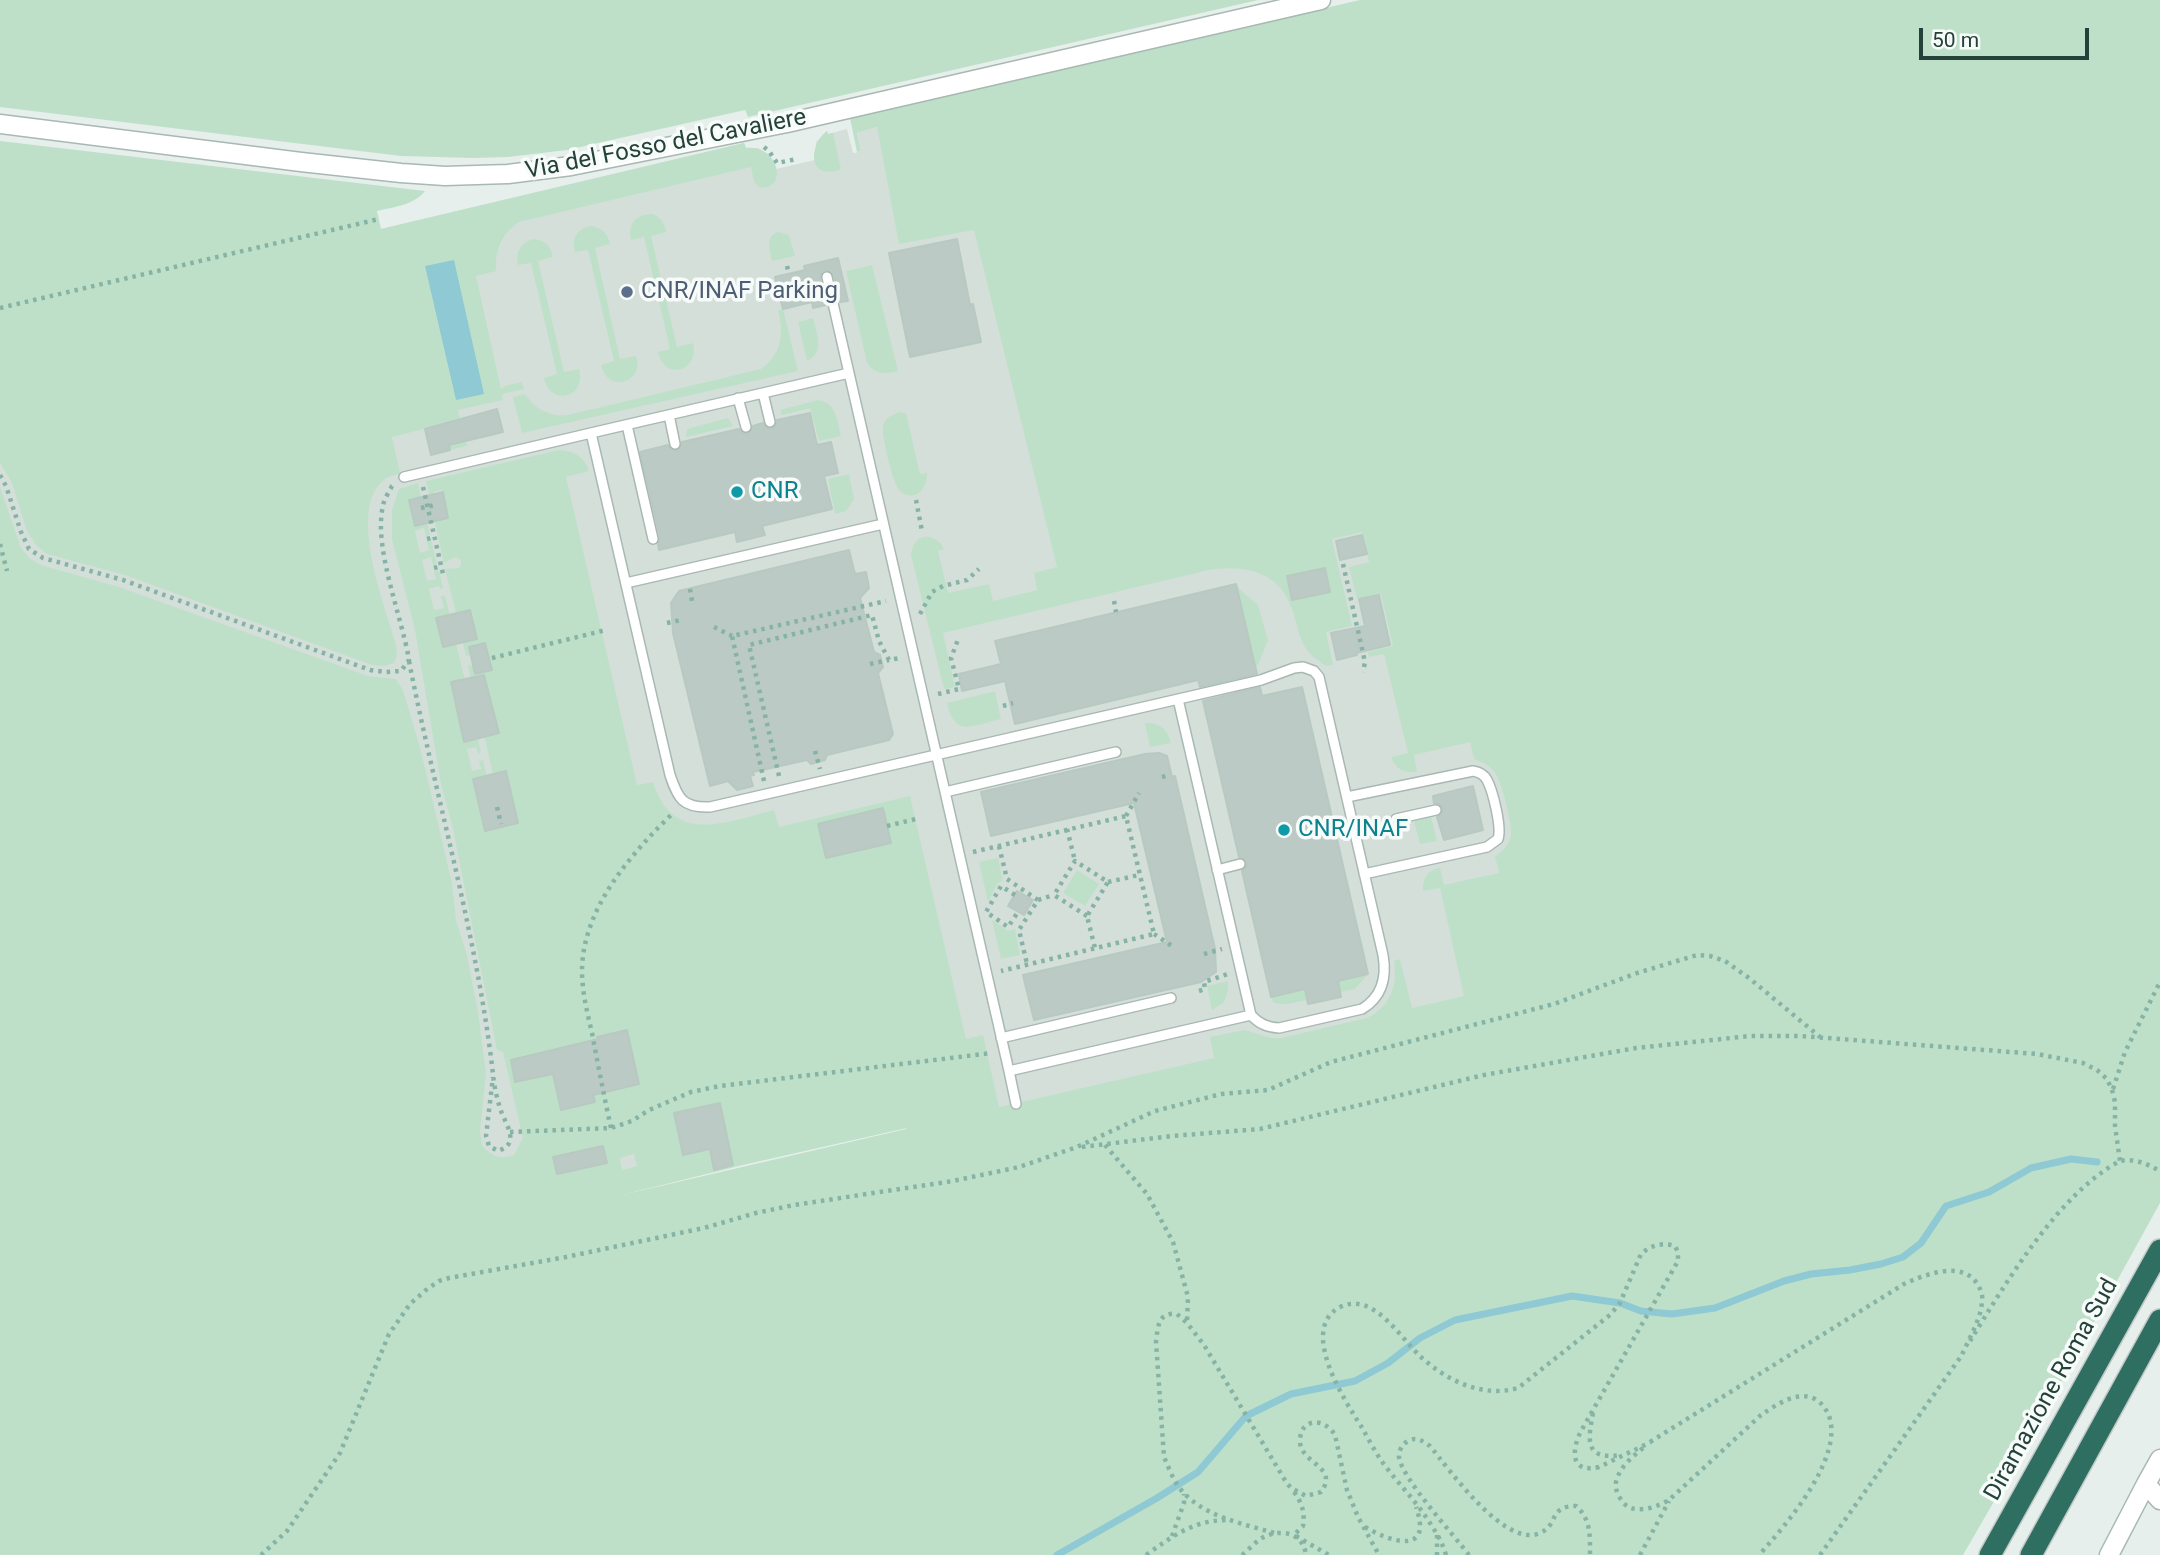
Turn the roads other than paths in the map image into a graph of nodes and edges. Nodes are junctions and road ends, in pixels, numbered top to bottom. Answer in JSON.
{"nodes":[{"id":1,"x":1321,"y":0,"type":"edge"},
{"id":2,"x":0,"y":124,"type":"edge"},
{"id":3,"x":827,"y":277,"type":"dead end"},
{"id":4,"x":849,"y":373,"type":"junction"},
{"id":5,"x":763,"y":393,"type":"junction"},
{"id":6,"x":738,"y":398,"type":"junction"},
{"id":7,"x":669,"y":415,"type":"junction"},
{"id":8,"x":770,"y":422,"type":"dead end"},
{"id":9,"x":627,"y":425,"type":"junction"},
{"id":10,"x":746,"y":428,"type":"dead end"},
{"id":11,"x":591,"y":433,"type":"junction"},
{"id":12,"x":675,"y":444,"type":"dead end"},
{"id":13,"x":404,"y":477,"type":"road end"},
{"id":14,"x":883,"y":524,"type":"junction"},
{"id":15,"x":653,"y":540,"type":"dead end"},
{"id":16,"x":626,"y":583,"type":"junction"},
{"id":17,"x":1178,"y":699,"type":"junction"},
{"id":18,"x":1116,"y":752,"type":"dead end"},
{"id":19,"x":936,"y":755,"type":"junction"},
{"id":20,"x":944,"y":792,"type":"junction"},
{"id":21,"x":1347,"y":797,"type":"junction"},
{"id":22,"x":1436,"y":810,"type":"dead end"},
{"id":23,"x":1396,"y":818,"type":"dead end"},
{"id":24,"x":1240,"y":864,"type":"dead end"},
{"id":25,"x":1217,"y":870,"type":"junction"},
{"id":26,"x":1364,"y":874,"type":"junction"},
{"id":27,"x":1171,"y":998,"type":"dead end"},
{"id":28,"x":1251,"y":1015,"type":"junction"},
{"id":29,"x":1001,"y":1038,"type":"junction"},
{"id":30,"x":1009,"y":1071,"type":"junction"},
{"id":31,"x":1016,"y":1104,"type":"dead end"},
{"id":32,"x":2160,"y":1250,"type":"edge"},
{"id":33,"x":2160,"y":1320,"type":"edge"},
{"id":34,"x":2160,"y":1459,"type":"edge"},
{"id":35,"x":2146,"y":1484,"type":"junction"},
{"id":36,"x":2160,"y":1500,"type":"edge"},
{"id":37,"x":1990,"y":1555,"type":"edge"},
{"id":38,"x":2031,"y":1555,"type":"edge"},
{"id":39,"x":2109,"y":1555,"type":"edge"}],
"edges":[{"from":1,"to":2,"type":"street","name":"Via del Fosso del Cavaliere"},
{"from":3,"to":4,"type":"lane"},
{"from":4,"to":5,"type":"lane"},
{"from":4,"to":14,"type":"lane"},
{"from":5,"to":6,"type":"lane"},
{"from":5,"to":8,"type":"lane"},
{"from":6,"to":7,"type":"lane"},
{"from":6,"to":10,"type":"lane"},
{"from":7,"to":9,"type":"lane"},
{"from":7,"to":12,"type":"lane"},
{"from":9,"to":11,"type":"lane"},
{"from":9,"to":15,"type":"lane"},
{"from":11,"to":13,"type":"lane"},
{"from":11,"to":16,"type":"lane"},
{"from":14,"to":16,"type":"lane"},
{"from":14,"to":19,"type":"lane"},
{"from":16,"to":19,"type":"lane"},
{"from":17,"to":19,"type":"lane"},
{"from":17,"to":21,"type":"lane"},
{"from":17,"to":25,"type":"lane"},
{"from":18,"to":20,"type":"lane"},
{"from":19,"to":20,"type":"lane"},
{"from":20,"to":29,"type":"lane"},
{"from":21,"to":26,"type":"lane"},
{"from":21,"to":26,"type":"lane"},
{"from":22,"to":23,"type":"lane"},
{"from":24,"to":25,"type":"lane"},
{"from":25,"to":28,"type":"lane"},
{"from":26,"to":28,"type":"lane"},
{"from":27,"to":29,"type":"lane"},
{"from":28,"to":30,"type":"lane"},
{"from":29,"to":30,"type":"lane"},
{"from":30,"to":31,"type":"lane"},
{"from":32,"to":37,"type":"highway","name":"Diramazione Roma Sud"},
{"from":33,"to":38,"type":"highway"},
{"from":34,"to":35,"type":"street"},
{"from":35,"to":36,"type":"street"},
{"from":35,"to":39,"type":"street"}]}
